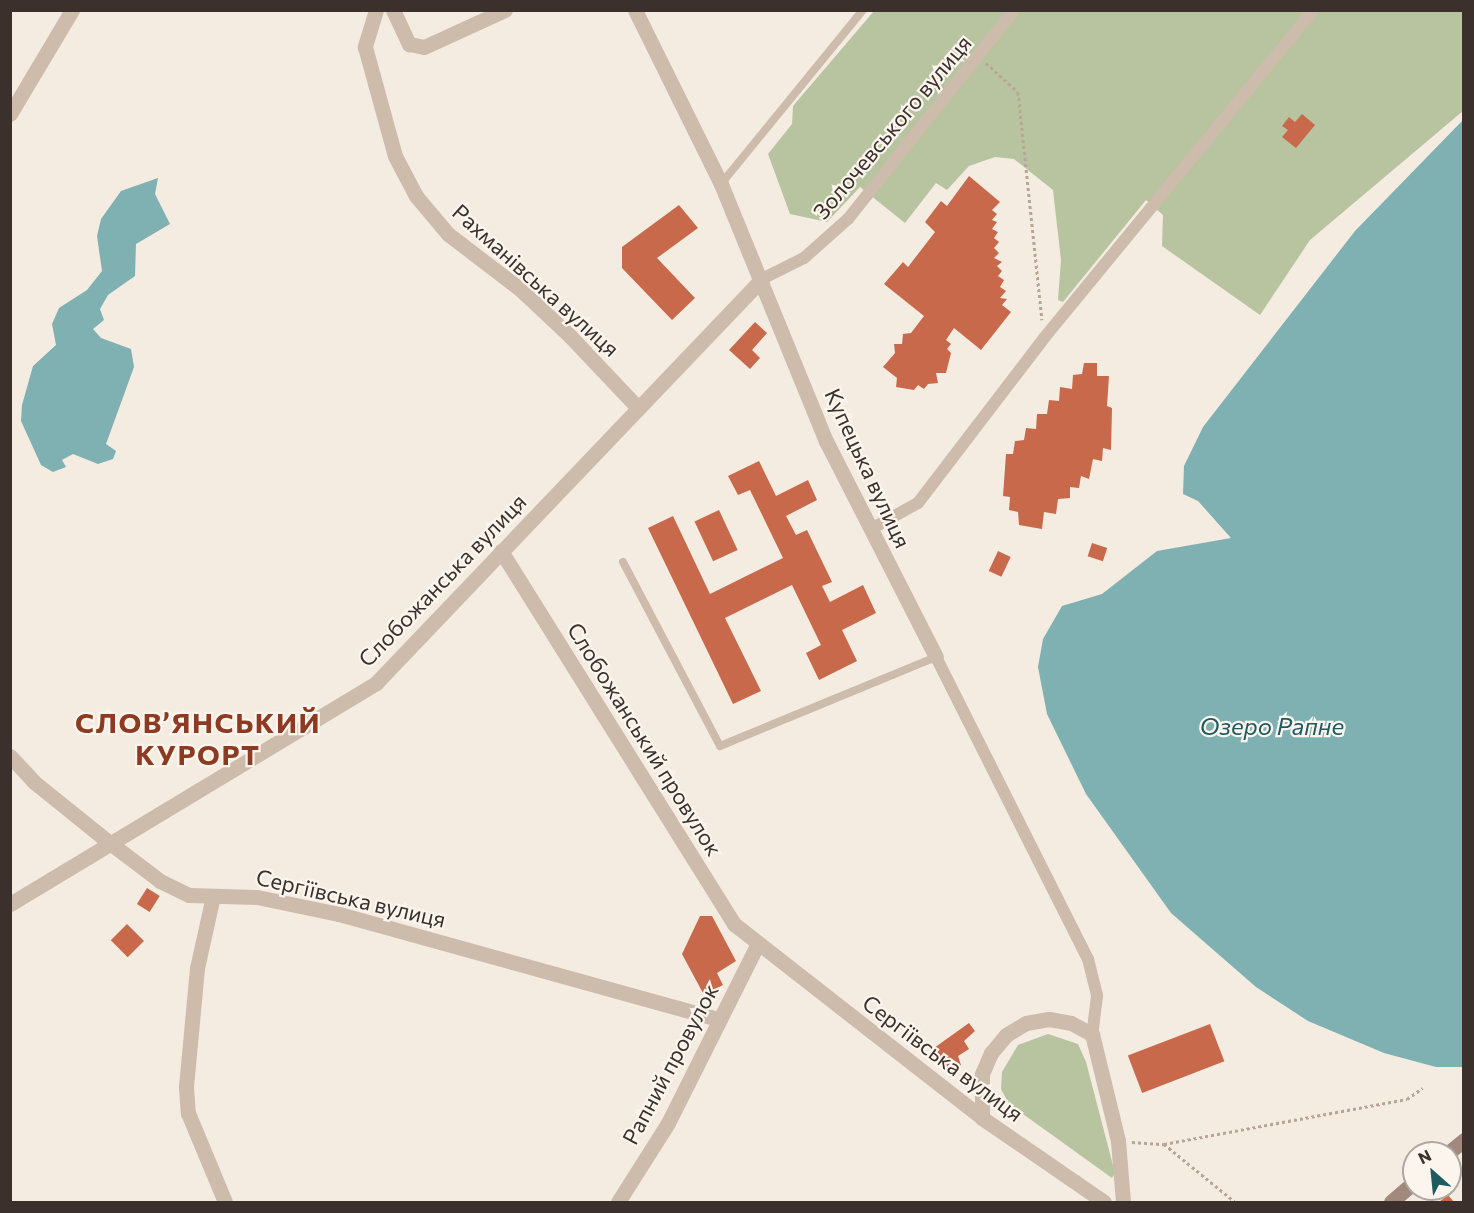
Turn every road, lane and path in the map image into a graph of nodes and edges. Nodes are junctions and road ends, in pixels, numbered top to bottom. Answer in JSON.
{"nodes":[{"id":1,"x":72,"y":10,"type":"edge"},
{"id":2,"x":393,"y":10,"type":"edge"},
{"id":3,"x":505,"y":10,"type":"edge"},
{"id":4,"x":635,"y":10,"type":"edge"},
{"id":5,"x":863,"y":10,"type":"edge"},
{"id":6,"x":1014,"y":10,"type":"edge"},
{"id":7,"x":1313,"y":10,"type":"edge"},
{"id":8,"x":377,"y":11,"type":"edge"},
{"id":9,"x":978,"y":56,"type":"junction"},
{"id":10,"x":10,"y":114,"type":"edge"},
{"id":11,"x":721,"y":184,"type":"junction"},
{"id":12,"x":762,"y":279,"type":"junction"},
{"id":13,"x":1044,"y":338,"type":"junction"},
{"id":14,"x":638,"y":408,"type":"junction"},
{"id":15,"x":871,"y":530,"type":"junction"},
{"id":16,"x":501,"y":551,"type":"junction"},
{"id":17,"x":623,"y":562,"type":"dead end"},
{"id":18,"x":936,"y":657,"type":"junction"},
{"id":19,"x":10,"y":756,"type":"edge"},
{"id":20,"x":110,"y":843,"type":"junction"},
{"id":21,"x":213,"y":896,"type":"junction"},
{"id":22,"x":10,"y":904,"type":"edge"},
{"id":23,"x":758,"y":945,"type":"junction"},
{"id":24,"x":720,"y":1020,"type":"junction"},
{"id":25,"x":1092,"y":1034,"type":"junction"},
{"id":26,"x":1423,"y":1089,"type":"dead end"},
{"id":27,"x":982,"y":1118,"type":"junction"},
{"id":28,"x":1118,"y":1140,"type":"junction"},
{"id":29,"x":1164,"y":1144,"type":"junction"},
{"id":30,"x":225,"y":1203,"type":"edge"},
{"id":31,"x":618,"y":1203,"type":"edge"},
{"id":32,"x":1104,"y":1203,"type":"edge"},
{"id":33,"x":1123,"y":1203,"type":"edge"},
{"id":34,"x":1235,"y":1203,"type":"edge"}],
"edges":[{"from":1,"to":10,"type":"street"},
{"from":2,"to":3,"type":"street"},
{"from":4,"to":11,"type":"street","name":"Купецька вулиця"},
{"from":5,"to":11,"type":"lane"},
{"from":6,"to":9,"type":"street","name":"Золочевського вулиця"},
{"from":7,"to":13,"type":"street"},
{"from":8,"to":14,"type":"street","name":"Рахманівська вулиця"},
{"from":9,"to":12,"type":"street","name":"Золочевського вулиця"},
{"from":9,"to":13,"type":"path"},
{"from":11,"to":12,"type":"street","name":"Купецька вулиця"},
{"from":12,"to":14,"type":"street","name":"Слобожанська вулиця"},
{"from":12,"to":15,"type":"street","name":"Купецька вулиця"},
{"from":13,"to":15,"type":"street"},
{"from":14,"to":16,"type":"street","name":"Слобожанська вулиця"},
{"from":15,"to":18,"type":"street","name":"Купецька вулиця"},
{"from":16,"to":20,"type":"street","name":"Слобожанська вулиця"},
{"from":16,"to":23,"type":"street","name":"Слобожанський провулок"},
{"from":17,"to":18,"type":"lane"},
{"from":18,"to":25,"type":"street","name":"Купецька вулиця"},
{"from":19,"to":20,"type":"street","name":"Сергіївська вулиця"},
{"from":20,"to":21,"type":"street","name":"Сергіївська вулиця"},
{"from":20,"to":22,"type":"street","name":"Слобожанська вулиця"},
{"from":21,"to":24,"type":"street","name":"Сергіївська вулиця"},
{"from":21,"to":30,"type":"street"},
{"from":23,"to":24,"type":"street","name":"Рапний провулок"},
{"from":23,"to":27,"type":"street","name":"Сергіївська вулиця"},
{"from":24,"to":31,"type":"street","name":"Рапний провулок"},
{"from":25,"to":27,"type":"street"},
{"from":25,"to":28,"type":"street"},
{"from":26,"to":29,"type":"path"},
{"from":27,"to":32,"type":"street","name":"Сергіївська вулиця"},
{"from":28,"to":29,"type":"path"},
{"from":28,"to":33,"type":"street"},
{"from":29,"to":34,"type":"path"}]}
